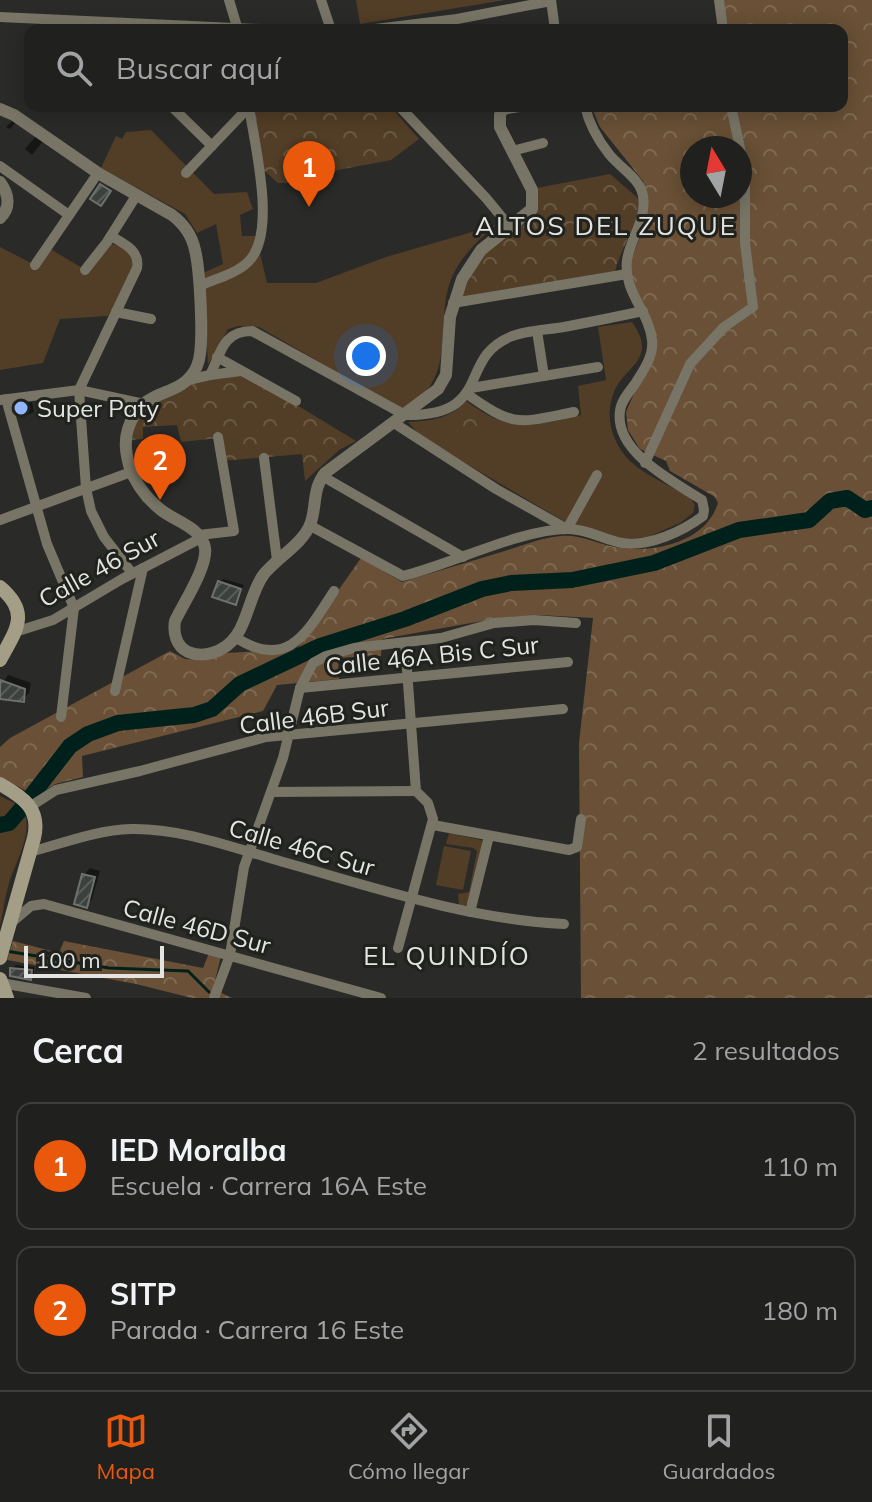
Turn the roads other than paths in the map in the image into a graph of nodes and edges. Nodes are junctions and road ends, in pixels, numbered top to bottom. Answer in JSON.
{"nodes":[{"id":1,"x":229,"y":0,"type":"edge"},
{"id":2,"x":321,"y":0,"type":"edge"},
{"id":3,"x":719,"y":0,"type":"edge"},
{"id":4,"x":551,"y":1,"type":"edge"},
{"id":5,"x":0,"y":17,"type":"edge"},
{"id":6,"x":139,"y":24,"type":"edge"},
{"id":7,"x":236,"y":24,"type":"edge"},
{"id":8,"x":329,"y":24,"type":"edge"},
{"id":9,"x":416,"y":24,"type":"edge"},
{"id":10,"x":554,"y":24,"type":"edge"},
{"id":11,"x":722,"y":24,"type":"edge"},
{"id":12,"x":0,"y":109,"type":"edge"},
{"id":13,"x":177,"y":112,"type":"edge"},
{"id":14,"x":243,"y":112,"type":"edge"},
{"id":15,"x":250,"y":112,"type":"edge"},
{"id":16,"x":405,"y":112,"type":"edge"},
{"id":17,"x":502,"y":112,"type":"edge"},
{"id":18,"x":587,"y":112,"type":"edge"},
{"id":19,"x":732,"y":112,"type":"edge"},
{"id":20,"x":737,"y":136,"type":"edge"},
{"id":21,"x":543,"y":143,"type":"dead end"},
{"id":22,"x":212,"y":146,"type":"junction"},
{"id":23,"x":512,"y":151,"type":"junction"},
{"id":24,"x":0,"y":166,"type":"edge"},
{"id":25,"x":98,"y":173,"type":"junction"},
{"id":26,"x":186,"y":173,"type":"dead end"},
{"id":27,"x":0,"y":182,"type":"edge"},
{"id":28,"x":136,"y":196,"type":"junction"},
{"id":29,"x":745,"y":208,"type":"edge"},
{"id":30,"x":69,"y":215,"type":"junction"},
{"id":31,"x":0,"y":218,"type":"edge"},
{"id":32,"x":510,"y":227,"type":"junction"},
{"id":33,"x":111,"y":236,"type":"junction"},
{"id":34,"x":35,"y":265,"type":"dead end"},
{"id":35,"x":85,"y":270,"type":"dead end"},
{"id":36,"x":627,"y":274,"type":"junction"},
{"id":37,"x":199,"y":286,"type":"junction"},
{"id":38,"x":453,"y":303,"type":"junction"},
{"id":39,"x":643,"y":311,"type":"junction"},
{"id":40,"x":116,"y":312,"type":"junction"},
{"id":41,"x":151,"y":319,"type":"dead end"},
{"id":42,"x":537,"y":331,"type":"junction"},
{"id":43,"x":217,"y":357,"type":"junction"},
{"id":44,"x":598,"y":367,"type":"dead end"},
{"id":45,"x":241,"y":371,"type":"junction"},
{"id":46,"x":210,"y":375,"type":"junction"},
{"id":47,"x":544,"y":376,"type":"junction"},
{"id":48,"x":188,"y":380,"type":"junction"},
{"id":49,"x":79,"y":390,"type":"junction"},
{"id":50,"x":469,"y":391,"type":"junction"},
{"id":51,"x":3,"y":400,"type":"edge"},
{"id":52,"x":296,"y":401,"type":"dead end"},
{"id":53,"x":144,"y":404,"type":"junction"},
{"id":54,"x":574,"y":412,"type":"dead end"},
{"id":55,"x":400,"y":419,"type":"junction"},
{"id":56,"x":218,"y":437,"type":"dead end"},
{"id":57,"x":264,"y":458,"type":"dead end"},
{"id":58,"x":645,"y":463,"type":"junction"},
{"id":59,"x":131,"y":472,"type":"junction"},
{"id":60,"x":597,"y":475,"type":"dead end"},
{"id":61,"x":322,"y":476,"type":"junction"},
{"id":62,"x":86,"y":488,"type":"junction"},
{"id":63,"x":36,"y":507,"type":"junction"},
{"id":64,"x":0,"y":520,"type":"edge"},
{"id":65,"x":309,"y":525,"type":"junction"},
{"id":66,"x":567,"y":529,"type":"junction"},
{"id":67,"x":200,"y":537,"type":"junction"},
{"id":68,"x":463,"y":557,"type":"junction"},
{"id":69,"x":277,"y":560,"type":"junction"},
{"id":70,"x":138,"y":570,"type":"junction"},
{"id":71,"x":0,"y":587,"type":"edge"},
{"id":72,"x":334,"y":591,"type":"dead end"},
{"id":73,"x":8,"y":603,"type":"edge"},
{"id":74,"x":74,"y":608,"type":"junction"},
{"id":75,"x":576,"y":623,"type":"dead end"},
{"id":76,"x":15,"y":632,"type":"junction"},
{"id":77,"x":235,"y":637,"type":"junction"},
{"id":78,"x":405,"y":643,"type":"junction"},
{"id":79,"x":0,"y":660,"type":"edge"},
{"id":80,"x":568,"y":662,"type":"dead end"},
{"id":81,"x":408,"y":678,"type":"junction"},
{"id":82,"x":300,"y":688,"type":"junction"},
{"id":83,"x":115,"y":691,"type":"dead end"},
{"id":84,"x":563,"y":709,"type":"dead end"},
{"id":85,"x":61,"y":717,"type":"dead end"},
{"id":86,"x":411,"y":725,"type":"junction"},
{"id":87,"x":290,"y":734,"type":"junction"},
{"id":88,"x":0,"y":784,"type":"edge"},
{"id":89,"x":416,"y":791,"type":"junction"},
{"id":90,"x":271,"y":792,"type":"junction"},
{"id":91,"x":31,"y":806,"type":"junction"},
{"id":92,"x":581,"y":819,"type":"dead end"},
{"id":93,"x":433,"y":825,"type":"junction"},
{"id":94,"x":489,"y":836,"type":"junction"},
{"id":95,"x":30,"y":852,"type":"junction"},
{"id":96,"x":249,"y":852,"type":"junction"},
{"id":97,"x":413,"y":899,"type":"junction"},
{"id":98,"x":470,"y":912,"type":"junction"},
{"id":99,"x":564,"y":924,"type":"dead end"},
{"id":100,"x":6,"y":933,"type":"junction"},
{"id":101,"x":398,"y":948,"type":"dead end"},
{"id":102,"x":230,"y":955,"type":"junction"},
{"id":103,"x":0,"y":957,"type":"edge"},
{"id":104,"x":0,"y":981,"type":"edge"},
{"id":105,"x":7,"y":998,"type":"edge"},
{"id":106,"x":86,"y":998,"type":"edge"},
{"id":107,"x":214,"y":998,"type":"edge"},
{"id":108,"x":381,"y":998,"type":"edge"}],
"edges":[{"from":1,"to":7,"type":"street"},
{"from":2,"to":8,"type":"street"},
{"from":3,"to":11,"type":"street"},
{"from":4,"to":9,"type":"street"},
{"from":4,"to":10,"type":"street"},
{"from":5,"to":6,"type":"street"},
{"from":12,"to":25,"type":"street"},
{"from":13,"to":22,"type":"street"},
{"from":14,"to":22,"type":"street"},
{"from":15,"to":37,"type":"street"},
{"from":16,"to":32,"type":"street"},
{"from":17,"to":23,"type":"street"},
{"from":18,"to":36,"type":"street"},
{"from":19,"to":20,"type":"street"},
{"from":21,"to":23,"type":"street"},
{"from":22,"to":26,"type":"street"},
{"from":23,"to":32,"type":"street"},
{"from":24,"to":30,"type":"street"},
{"from":25,"to":28,"type":"street"},
{"from":25,"to":30,"type":"street"},
{"from":27,"to":31,"type":"street"},
{"from":28,"to":33,"type":"street"},
{"from":28,"to":37,"type":"street"},
{"from":29,"to":58,"type":"street"},
{"from":30,"to":34,"type":"street"},
{"from":32,"to":38,"type":"street"},
{"from":33,"to":35,"type":"street"},
{"from":33,"to":40,"type":"street"},
{"from":36,"to":38,"type":"street"},
{"from":36,"to":39,"type":"street"},
{"from":37,"to":48,"type":"street"},
{"from":38,"to":55,"type":"street"},
{"from":39,"to":42,"type":"street"},
{"from":39,"to":58,"type":"street"},
{"from":40,"to":41,"type":"street"},
{"from":40,"to":49,"type":"street"},
{"from":42,"to":47,"type":"street"},
{"from":42,"to":50,"type":"street"},
{"from":43,"to":45,"type":"street"},
{"from":43,"to":46,"type":"street"},
{"from":43,"to":55,"type":"street"},
{"from":44,"to":47,"type":"street"},
{"from":45,"to":46,"type":"street"},
{"from":45,"to":52,"type":"street"},
{"from":46,"to":48,"type":"street"},
{"from":47,"to":50,"type":"street"},
{"from":48,"to":53,"type":"street"},
{"from":49,"to":51,"type":"street"},
{"from":49,"to":53,"type":"street"},
{"from":49,"to":62,"type":"street"},
{"from":50,"to":54,"type":"street"},
{"from":50,"to":55,"type":"street"},
{"from":51,"to":63,"type":"street"},
{"from":53,"to":59,"type":"street"},
{"from":55,"to":61,"type":"street"},
{"from":55,"to":66,"type":"street"},
{"from":56,"to":67,"type":"street"},
{"from":57,"to":69,"type":"street"},
{"from":58,"to":66,"type":"street"},
{"from":59,"to":62,"type":"street"},
{"from":59,"to":67,"type":"street"},
{"from":60,"to":66,"type":"street"},
{"from":61,"to":65,"type":"street"},
{"from":61,"to":68,"type":"street"},
{"from":62,"to":63,"type":"street"},
{"from":62,"to":70,"type":"street"},
{"from":63,"to":64,"type":"street"},
{"from":63,"to":74,"type":"street"},
{"from":65,"to":68,"type":"street"},
{"from":65,"to":69,"type":"street"},
{"from":66,"to":68,"type":"street"},
{"from":67,"to":70,"type":"street","name":"Calle 46 Sur"},
{"from":67,"to":77,"type":"street"},
{"from":69,"to":77,"type":"street"},
{"from":70,"to":74,"type":"street","name":"Calle 46 Sur"},
{"from":70,"to":83,"type":"street"},
{"from":71,"to":73,"type":"main road"},
{"from":72,"to":77,"type":"street"},
{"from":73,"to":76,"type":"main road"},
{"from":74,"to":76,"type":"street","name":"Calle 46 Sur"},
{"from":74,"to":85,"type":"street"},
{"from":75,"to":78,"type":"street"},
{"from":76,"to":79,"type":"main road"},
{"from":78,"to":81,"type":"street"},
{"from":78,"to":82,"type":"street"},
{"from":80,"to":81,"type":"street","name":"Calle 46A Bis C Sur"},
{"from":81,"to":82,"type":"street","name":"Calle 46A Bis C Sur"},
{"from":81,"to":86,"type":"street"},
{"from":82,"to":87,"type":"street"},
{"from":84,"to":86,"type":"street","name":"Calle 46B Sur"},
{"from":86,"to":87,"type":"street","name":"Calle 46B Sur"},
{"from":86,"to":89,"type":"street"},
{"from":87,"to":90,"type":"street"},
{"from":87,"to":91,"type":"street","name":"Calle 46B Sur"},
{"from":88,"to":91,"type":"main road"},
{"from":89,"to":90,"type":"street"},
{"from":89,"to":93,"type":"street"},
{"from":90,"to":96,"type":"street"},
{"from":91,"to":95,"type":"main road"},
{"from":92,"to":94,"type":"street"},
{"from":93,"to":94,"type":"street"},
{"from":93,"to":97,"type":"street"},
{"from":94,"to":98,"type":"street"},
{"from":95,"to":96,"type":"street","name":"Calle 46C Sur"},
{"from":95,"to":100,"type":"main road"},
{"from":96,"to":97,"type":"street","name":"Calle 46C Sur"},
{"from":96,"to":102,"type":"street"},
{"from":97,"to":98,"type":"street","name":"Calle 46C Sur"},
{"from":97,"to":101,"type":"street"},
{"from":98,"to":99,"type":"street","name":"Calle 46C Sur"},
{"from":100,"to":102,"type":"street","name":"Calle 46D Sur"},
{"from":100,"to":103,"type":"main road"},
{"from":102,"to":107,"type":"street"},
{"from":102,"to":108,"type":"street","name":"Calle 46D Sur"},
{"from":104,"to":105,"type":"main road"},
{"from":104,"to":106,"type":"street"}]}
